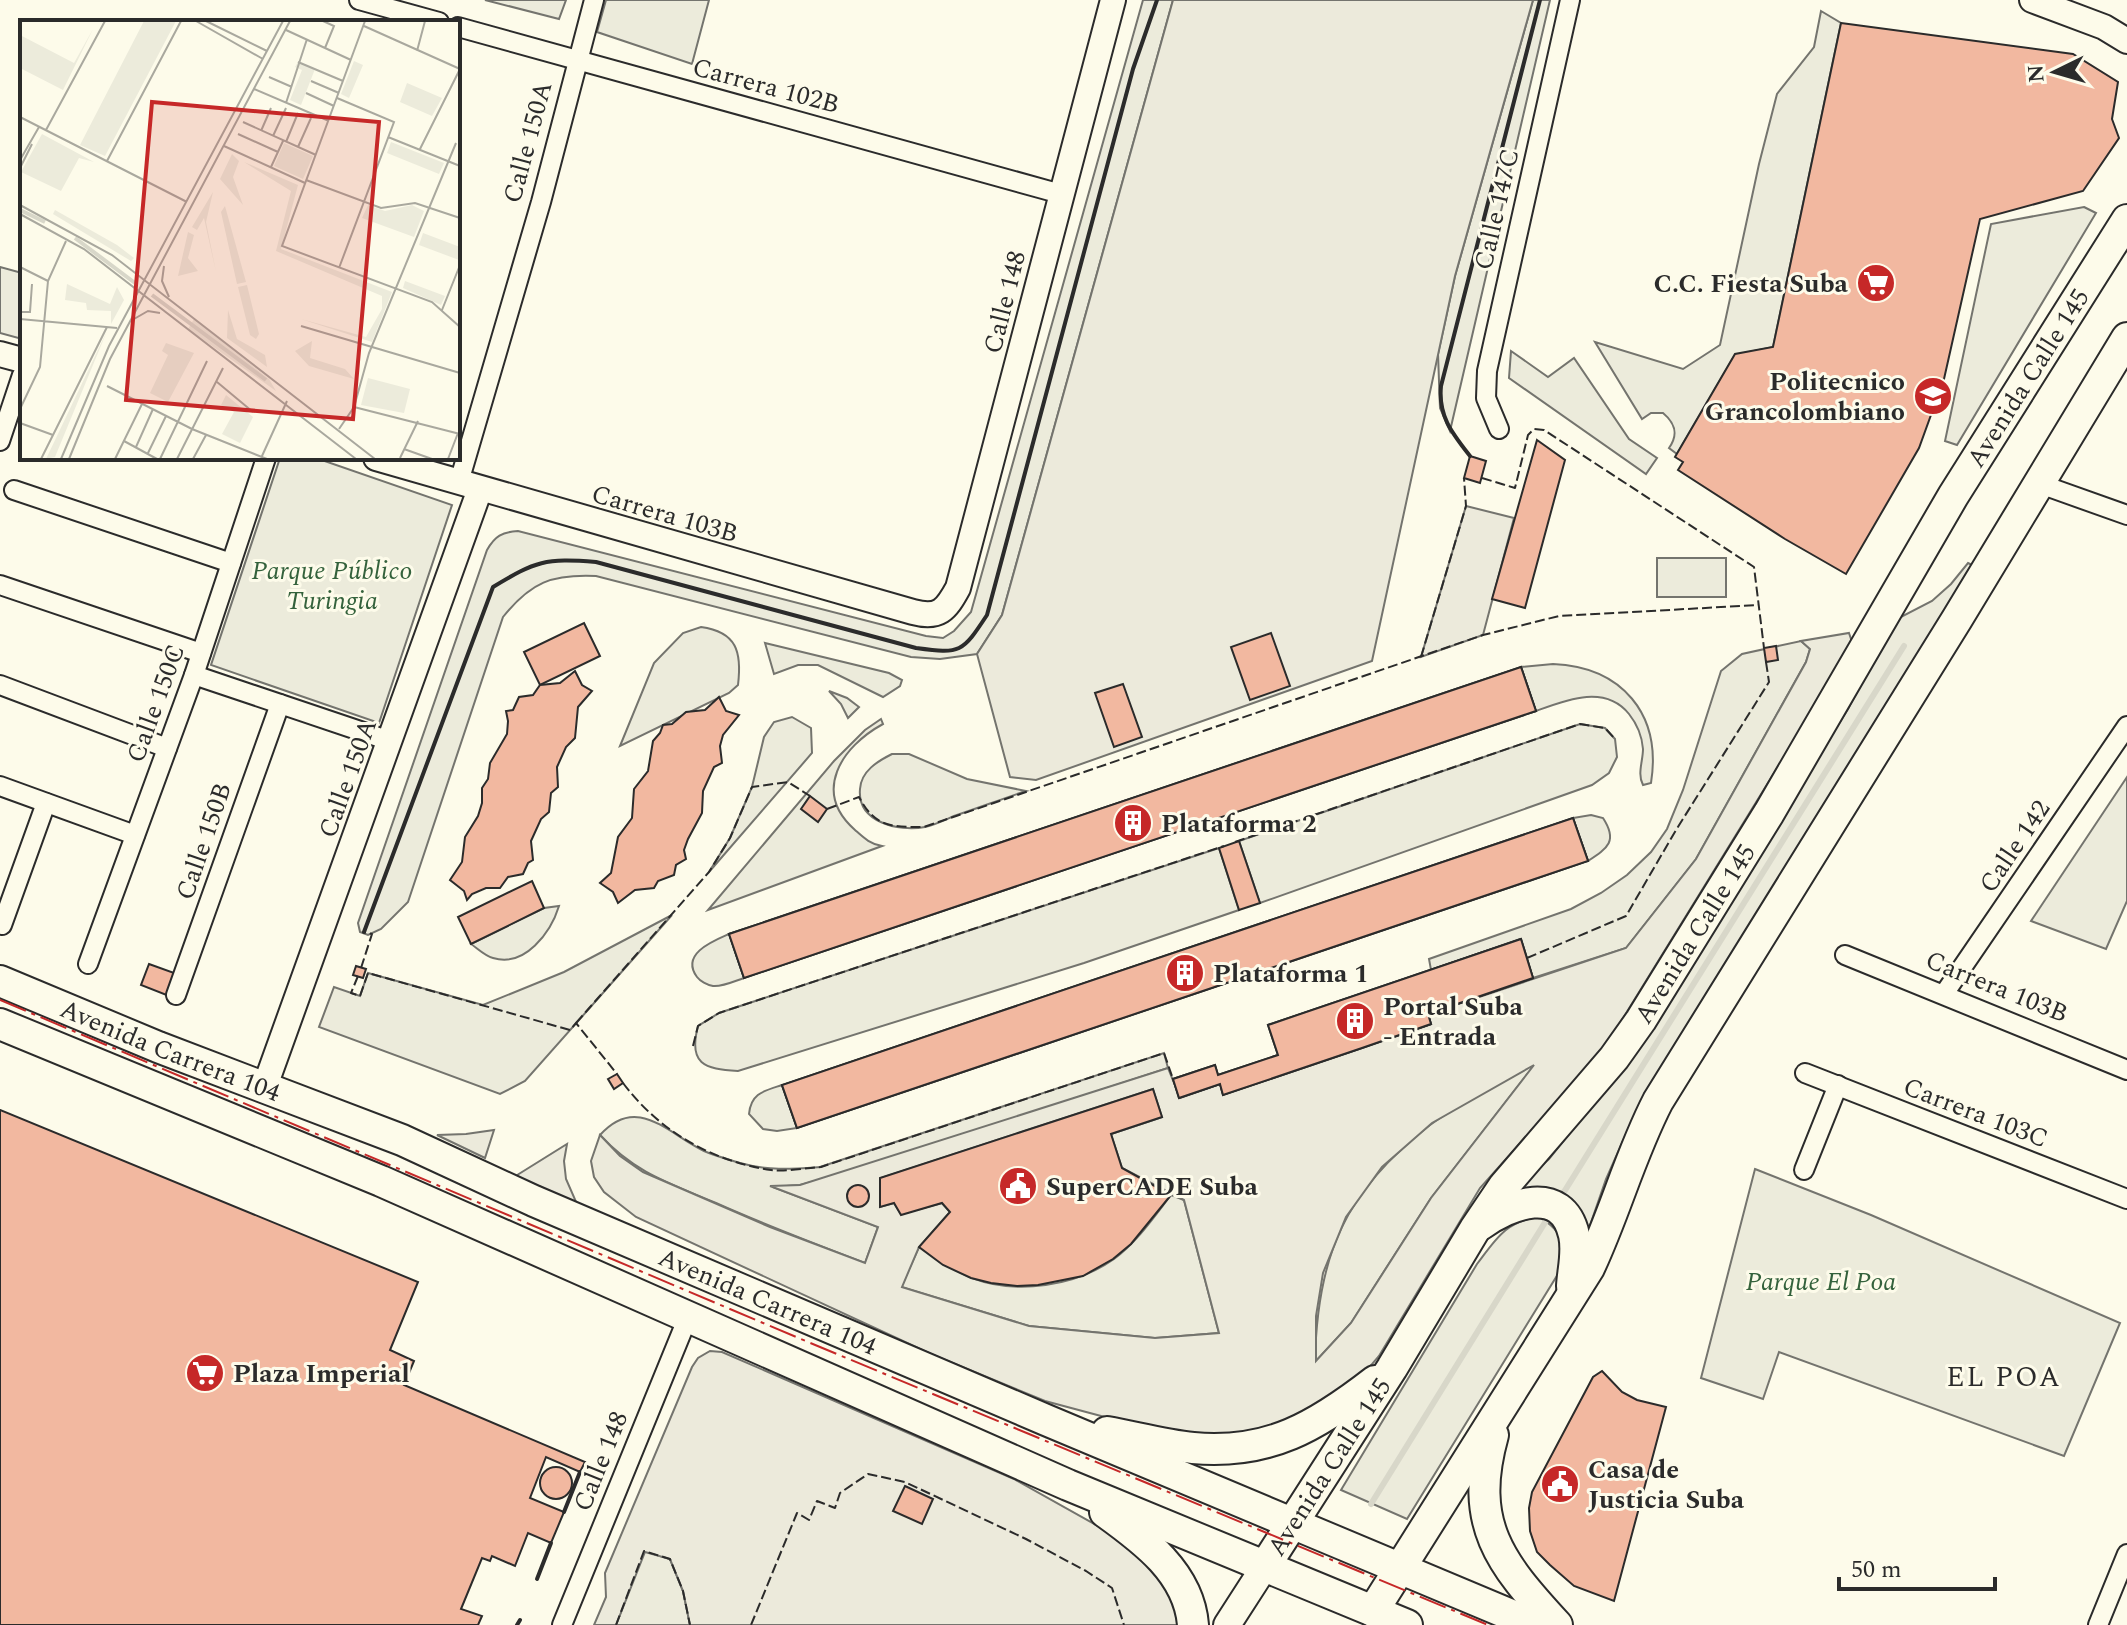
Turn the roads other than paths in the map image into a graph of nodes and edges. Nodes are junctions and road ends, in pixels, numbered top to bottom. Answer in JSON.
{"nodes":[{"id":1,"x":359,"y":0,"type":"edge"},
{"id":2,"x":594,"y":0,"type":"edge"},
{"id":3,"x":1113,"y":0,"type":"edge"},
{"id":4,"x":1570,"y":0,"type":"edge"},
{"id":5,"x":2035,"y":0,"type":"edge"},
{"id":6,"x":432,"y":20,"type":"edge"},
{"id":7,"x":460,"y":28,"type":"edge"},
{"id":8,"x":2127,"y":41,"type":"edge"},
{"id":9,"x":578,"y":60,"type":"junction"},
{"id":10,"x":1061,"y":194,"type":"junction"},
{"id":11,"x":2127,"y":220,"type":"edge"},
{"id":12,"x":2127,"y":338,"type":"edge"},
{"id":13,"x":0,"y":354,"type":"edge"},
{"id":14,"x":20,"y":359,"type":"edge"},
{"id":15,"x":20,"y":381,"type":"edge"},
{"id":16,"x":1499,"y":429,"type":"dead end"},
{"id":17,"x":0,"y":441,"type":"edge"},
{"id":18,"x":265,"y":460,"type":"edge"},
{"id":19,"x":383,"y":460,"type":"edge"},
{"id":20,"x":2040,"y":484,"type":"junction"},
{"id":21,"x":470,"y":486,"type":"junction"},
{"id":22,"x":14,"y":490,"type":"dead end"},
{"id":23,"x":2127,"y":515,"type":"edge"},
{"id":24,"x":231,"y":563,"type":"junction"},
{"id":25,"x":0,"y":585,"type":"edge"},
{"id":26,"x":940,"y":612,"type":"joint"},
{"id":27,"x":201,"y":653,"type":"junction"},
{"id":28,"x":194,"y":675,"type":"junction"},
{"id":29,"x":0,"y":685,"type":"edge"},
{"id":30,"x":280,"y":704,"type":"junction"},
{"id":31,"x":2127,"y":726,"type":"edge"},
{"id":32,"x":390,"y":741,"type":"junction"},
{"id":33,"x":167,"y":748,"type":"junction"},
{"id":34,"x":0,"y":786,"type":"edge"},
{"id":35,"x":46,"y":803,"type":"junction"},
{"id":36,"x":135,"y":835,"type":"junction"},
{"id":37,"x":2,"y":925,"type":"edge"},
{"id":38,"x":1845,"y":955,"type":"dead end"},
{"id":39,"x":88,"y":964,"type":"dead end"},
{"id":40,"x":0,"y":981,"type":"edge"},
{"id":41,"x":1944,"y":994,"type":"junction"},
{"id":42,"x":176,"y":995,"type":"dead end"},
{"id":43,"x":0,"y":1024,"type":"edge"},
{"id":44,"x":2127,"y":1070,"type":"edge"},
{"id":45,"x":1805,"y":1073,"type":"dead end"},
{"id":46,"x":1838,"y":1085,"type":"junction"},
{"id":47,"x":265,"y":1086,"type":"junction"},
{"id":48,"x":402,"y":1140,"type":"junction"},
{"id":49,"x":1804,"y":1170,"type":"dead end"},
{"id":50,"x":381,"y":1181,"type":"junction"},
{"id":51,"x":2127,"y":1199,"type":"edge"},
{"id":52,"x":1475,"y":1229,"type":"junction"},
{"id":53,"x":1571,"y":1296,"type":"junction"},
{"id":54,"x":688,"y":1317,"type":"junction"},
{"id":55,"x":1392,"y":1368,"type":"junction"},
{"id":56,"x":1499,"y":1413,"type":"junction"},
{"id":57,"x":1046,"y":1420,"type":"junction"},
{"id":58,"x":1068,"y":1485,"type":"junction"},
{"id":59,"x":1292,"y":1523,"type":"junction"},
{"id":60,"x":2127,"y":1554,"type":"edge"},
{"id":61,"x":1265,"y":1566,"type":"junction"},
{"id":62,"x":1400,"y":1569,"type":"junction"},
{"id":63,"x":1369,"y":1618,"type":"edge"},
{"id":64,"x":562,"y":1625,"type":"edge"},
{"id":65,"x":1193,"y":1625,"type":"edge"},
{"id":66,"x":1227,"y":1625,"type":"edge"},
{"id":67,"x":1407,"y":1625,"type":"edge"},
{"id":68,"x":1535,"y":1625,"type":"edge"},
{"id":69,"x":1557,"y":1625,"type":"edge"},
{"id":70,"x":2098,"y":1625,"type":"edge"}],
"edges":[{"from":1,"to":6,"type":"street"},
{"from":2,"to":9,"type":"street","name":"Calle 150A"},
{"from":3,"to":10,"type":"street","name":"Calle 148"},
{"from":4,"to":16,"type":"street","name":"Calle 147C"},
{"from":5,"to":8,"type":"street"},
{"from":7,"to":9,"type":"street","name":"Carrera 102B"},
{"from":9,"to":10,"type":"street","name":"Carrera 102B"},
{"from":9,"to":21,"type":"street","name":"Calle 150A"},
{"from":10,"to":26,"type":"street","name":"Calle 148"},
{"from":11,"to":52,"type":"main road","name":"Avenida Calle 145"},
{"from":12,"to":20,"type":"main road"},
{"from":13,"to":14,"type":"street"},
{"from":15,"to":17,"type":"street"},
{"from":18,"to":24,"type":"street","name":"Calle 150C"},
{"from":19,"to":21,"type":"street","name":"Carrera 103B"},
{"from":20,"to":23,"type":"street"},
{"from":20,"to":53,"type":"main road"},
{"from":21,"to":26,"type":"street","name":"Carrera 103B"},
{"from":21,"to":32,"type":"street","name":"Calle 150A"},
{"from":22,"to":24,"type":"street"},
{"from":24,"to":27,"type":"street","name":"Calle 150C"},
{"from":25,"to":27,"type":"street"},
{"from":27,"to":28,"type":"street","name":"Calle 150C"},
{"from":28,"to":30,"type":"street"},
{"from":28,"to":33,"type":"street","name":"Calle 150C"},
{"from":29,"to":33,"type":"street"},
{"from":30,"to":32,"type":"street"},
{"from":30,"to":42,"type":"street","name":"Calle 150B"},
{"from":31,"to":41,"type":"street","name":"Calle 142"},
{"from":32,"to":47,"type":"street","name":"Calle 150A"},
{"from":33,"to":36,"type":"street","name":"Calle 150C"},
{"from":34,"to":35,"type":"street"},
{"from":35,"to":36,"type":"street"},
{"from":35,"to":37,"type":"street"},
{"from":36,"to":39,"type":"street","name":"Calle 150C"},
{"from":38,"to":41,"type":"street","name":"Carrera 103B"},
{"from":40,"to":47,"type":"main road","name":"Avenida Carrera 104"},
{"from":41,"to":44,"type":"street","name":"Carrera 103B"},
{"from":43,"to":50,"type":"main road","name":"Avenida Carrera 104"},
{"from":45,"to":46,"type":"street","name":"Carrera 103C"},
{"from":46,"to":49,"type":"street"},
{"from":46,"to":51,"type":"street","name":"Carrera 103C"},
{"from":47,"to":48,"type":"main road","name":"Avenida Carrera 104"},
{"from":48,"to":50,"type":"main road"},
{"from":48,"to":57,"type":"main road","name":"Avenida Carrera 104"},
{"from":50,"to":54,"type":"main road","name":"Avenida Carrera 104"},
{"from":52,"to":53,"type":"main road"},
{"from":52,"to":55,"type":"main road","name":"Avenida Calle 145"},
{"from":53,"to":56,"type":"main road"},
{"from":54,"to":58,"type":"main road","name":"Avenida Carrera 104"},
{"from":54,"to":64,"type":"street","name":"Calle 148"},
{"from":55,"to":57,"type":"main road"},
{"from":55,"to":59,"type":"main road","name":"Avenida Calle 145"},
{"from":56,"to":62,"type":"main road"},
{"from":56,"to":69,"type":"main road"},
{"from":57,"to":59,"type":"main road","name":"Avenida Carrera 104"},
{"from":58,"to":61,"type":"main road","name":"Avenida Carrera 104"},
{"from":58,"to":65,"type":"main road"},
{"from":59,"to":61,"type":"main road","name":"Avenida Calle 145"},
{"from":59,"to":62,"type":"main road","name":"Avenida Carrera 104"},
{"from":60,"to":70,"type":"street"},
{"from":61,"to":63,"type":"main road","name":"Avenida Carrera 104"},
{"from":61,"to":66,"type":"main road","name":"Avenida Calle 145"},
{"from":62,"to":63,"type":"main road"},
{"from":62,"to":68,"type":"main road","name":"Avenida Carrera 104"},
{"from":63,"to":67,"type":"main road","name":"Avenida Carrera 104"}]}
